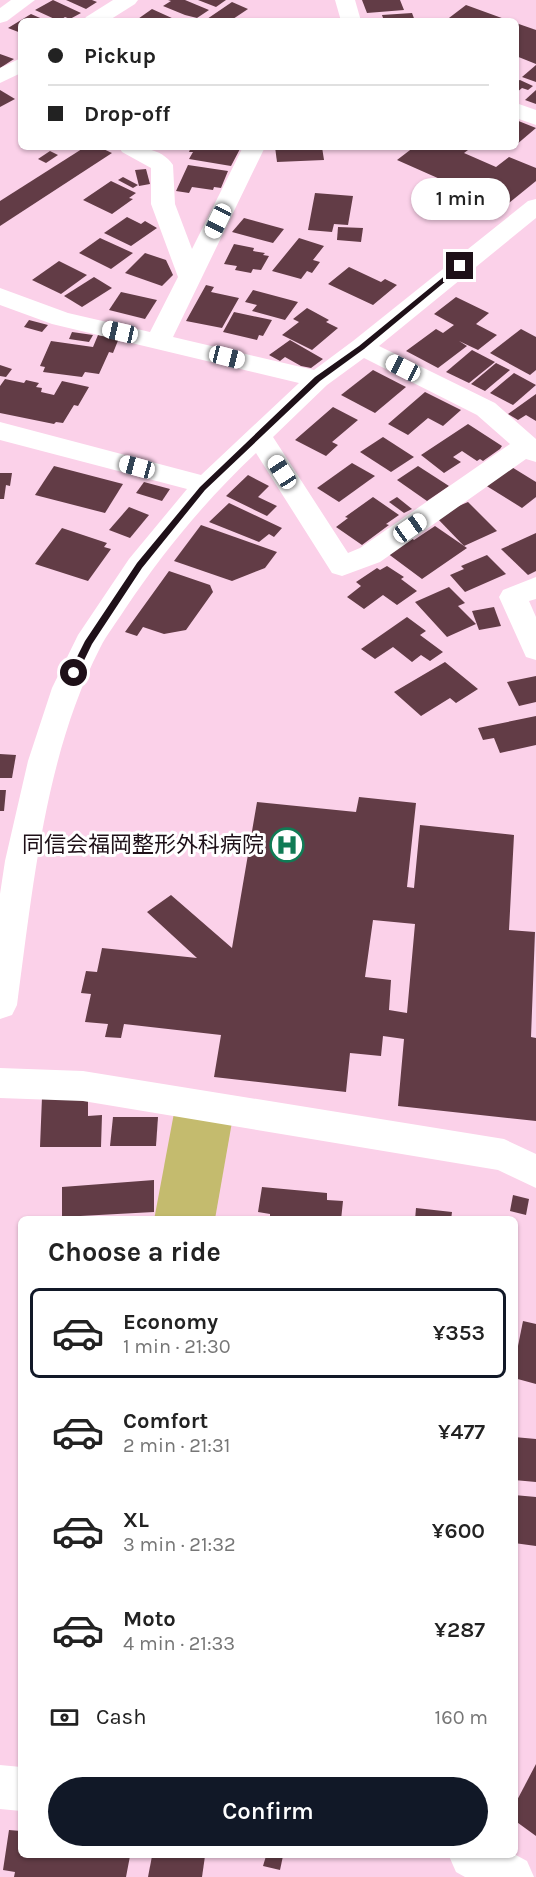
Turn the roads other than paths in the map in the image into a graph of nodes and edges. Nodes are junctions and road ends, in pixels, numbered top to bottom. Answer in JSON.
{"nodes":[{"id":1,"x":25,"y":0,"type":"edge"},
{"id":2,"x":128,"y":0,"type":"edge"},
{"id":3,"x":345,"y":0,"type":"edge"},
{"id":4,"x":0,"y":17,"type":"edge"},
{"id":5,"x":98,"y":18,"type":"edge"},
{"id":6,"x":350,"y":18,"type":"edge"},
{"id":7,"x":18,"y":66,"type":"edge"},
{"id":8,"x":0,"y":79,"type":"edge"},
{"id":9,"x":18,"y":89,"type":"edge"},
{"id":10,"x":519,"y":111,"type":"edge"},
{"id":11,"x":536,"y":118,"type":"edge"},
{"id":12,"x":135,"y":150,"type":"edge"},
{"id":13,"x":253,"y":150,"type":"edge"},
{"id":14,"x":536,"y":206,"type":"edge"},
{"id":15,"x":190,"y":277,"type":"junction"},
{"id":16,"x":0,"y":296,"type":"edge"},
{"id":17,"x":159,"y":340,"type":"junction"},
{"id":18,"x":362,"y":347,"type":"junction"},
{"id":19,"x":318,"y":379,"type":"junction"},
{"id":20,"x":0,"y":431,"type":"edge"},
{"id":21,"x":258,"y":435,"type":"junction"},
{"id":22,"x":532,"y":449,"type":"edge"},
{"id":23,"x":206,"y":485,"type":"junction"},
{"id":24,"x":536,"y":587,"type":"edge"},
{"id":25,"x":536,"y":649,"type":"edge"},
{"id":26,"x":0,"y":1005,"type":"edge"},
{"id":27,"x":0,"y":1083,"type":"edge"},
{"id":28,"x":536,"y":1172,"type":"edge"},
{"id":29,"x":0,"y":1786,"type":"edge"},
{"id":30,"x":18,"y":1789,"type":"edge"},
{"id":31,"x":476,"y":1858,"type":"edge"},
{"id":32,"x":511,"y":1877,"type":"edge"}],
"edges":[{"from":1,"to":4,"type":"street"},
{"from":2,"to":5,"type":"street"},
{"from":3,"to":6,"type":"street"},
{"from":7,"to":8,"type":"street"},
{"from":8,"to":9,"type":"street"},
{"from":10,"to":11,"type":"street"},
{"from":12,"to":15,"type":"street"},
{"from":13,"to":15,"type":"street"},
{"from":14,"to":18,"type":"street"},
{"from":15,"to":17,"type":"street"},
{"from":16,"to":17,"type":"street"},
{"from":17,"to":19,"type":"street"},
{"from":18,"to":19,"type":"street"},
{"from":18,"to":22,"type":"street"},
{"from":19,"to":21,"type":"street"},
{"from":20,"to":23,"type":"street"},
{"from":21,"to":22,"type":"street"},
{"from":21,"to":23,"type":"street"},
{"from":23,"to":26,"type":"street"},
{"from":24,"to":25,"type":"street"},
{"from":27,"to":28,"type":"street"},
{"from":29,"to":30,"type":"street"},
{"from":31,"to":32,"type":"street"}]}
